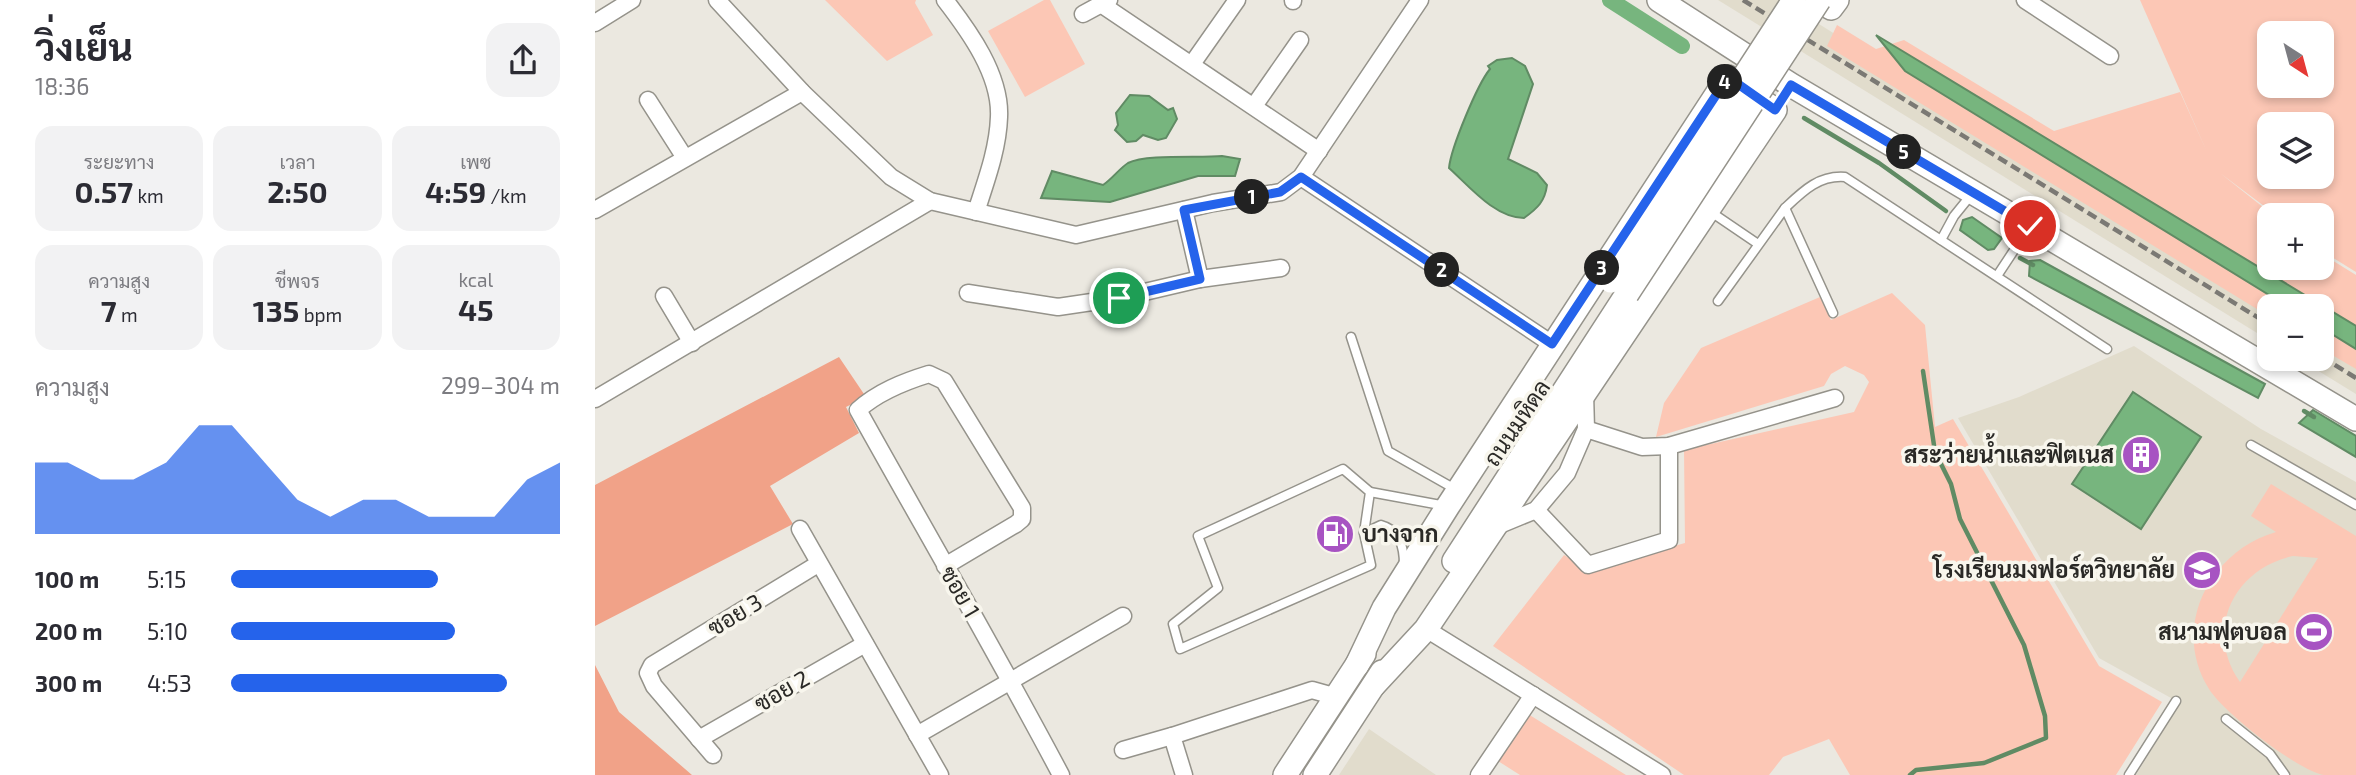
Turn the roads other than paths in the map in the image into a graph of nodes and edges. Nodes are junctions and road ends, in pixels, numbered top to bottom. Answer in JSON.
{"nodes":[{"id":1,"x":632,"y":0,"type":"edge"},
{"id":2,"x":717,"y":0,"type":"edge"},
{"id":3,"x":945,"y":0,"type":"edge"},
{"id":4,"x":1237,"y":0,"type":"edge"},
{"id":5,"x":1420,"y":0,"type":"edge"},
{"id":6,"x":1660,"y":0,"type":"edge"},
{"id":7,"x":1794,"y":0,"type":"edge"},
{"id":8,"x":1819,"y":0,"type":"edge"},
{"id":9,"x":1836,"y":0,"type":"edge"},
{"id":10,"x":2025,"y":0,"type":"edge"},
{"id":11,"x":1105,"y":2,"type":"edge"},
{"id":12,"x":1083,"y":14,"type":"dead end"},
{"id":13,"x":595,"y":23,"type":"edge"},
{"id":14,"x":1300,"y":40,"type":"dead end"},
{"id":15,"x":1743,"y":54,"type":"junction"},
{"id":16,"x":2110,"y":55,"type":"dead end"},
{"id":17,"x":1192,"y":64,"type":"junction"},
{"id":18,"x":1728,"y":77,"type":"junction"},
{"id":19,"x":1791,"y":85,"type":"junction"},
{"id":20,"x":802,"y":92,"type":"junction"},
{"id":21,"x":648,"y":100,"type":"dead end"},
{"id":22,"x":1254,"y":106,"type":"junction"},
{"id":23,"x":1775,"y":110,"type":"junction"},
{"id":24,"x":1319,"y":151,"type":"junction"},
{"id":25,"x":685,"y":159,"type":"junction"},
{"id":26,"x":1301,"y":177,"type":"junction"},
{"id":27,"x":1973,"y":192,"type":"junction"},
{"id":28,"x":930,"y":201,"type":"junction"},
{"id":29,"x":1785,"y":208,"type":"junction"},
{"id":30,"x":595,"y":210,"type":"edge"},
{"id":31,"x":1184,"y":210,"type":"junction"},
{"id":32,"x":1707,"y":210,"type":"junction"},
{"id":33,"x":976,"y":212,"type":"junction"},
{"id":34,"x":2030,"y":226,"type":"junction"},
{"id":35,"x":1941,"y":240,"type":"junction"},
{"id":36,"x":1758,"y":244,"type":"junction"},
{"id":37,"x":1281,"y":268,"type":"dead end"},
{"id":38,"x":1997,"y":276,"type":"junction"},
{"id":39,"x":1200,"y":279,"type":"junction"},
{"id":40,"x":1619,"y":288,"type":"junction"},
{"id":41,"x":968,"y":293,"type":"dead end"},
{"id":42,"x":664,"y":296,"type":"dead end"},
{"id":43,"x":1718,"y":301,"type":"dead end"},
{"id":44,"x":1833,"y":313,"type":"dead end"},
{"id":45,"x":1351,"y":337,"type":"dead end"},
{"id":46,"x":692,"y":343,"type":"junction"},
{"id":47,"x":1552,"y":344,"type":"junction"},
{"id":48,"x":2107,"y":349,"type":"dead end"},
{"id":49,"x":1585,"y":390,"type":"junction"},
{"id":50,"x":1835,"y":398,"type":"dead end"},
{"id":51,"x":595,"y":399,"type":"edge"},
{"id":52,"x":2356,"y":419,"type":"edge"},
{"id":53,"x":1586,"y":429,"type":"junction"},
{"id":54,"x":2251,"y":445,"type":"dead end"},
{"id":55,"x":1669,"y":446,"type":"junction"},
{"id":56,"x":1370,"y":492,"type":"junction"},
{"id":57,"x":1453,"y":499,"type":"junction"},
{"id":58,"x":2356,"y":505,"type":"edge"},
{"id":59,"x":1536,"y":510,"type":"junction"},
{"id":60,"x":1497,"y":526,"type":"junction"},
{"id":61,"x":800,"y":529,"type":"dead end"},
{"id":62,"x":1364,"y":533,"type":"junction"},
{"id":63,"x":818,"y":564,"type":"junction"},
{"id":64,"x":945,"y":566,"type":"junction"},
{"id":65,"x":1404,"y":575,"type":"junction"},
{"id":66,"x":1123,"y":616,"type":"dead end"},
{"id":67,"x":1426,"y":629,"type":"junction"},
{"id":68,"x":865,"y":644,"type":"junction"},
{"id":69,"x":1357,"y":665,"type":"junction"},
{"id":70,"x":1011,"y":681,"type":"junction"},
{"id":71,"x":1374,"y":685,"type":"junction"},
{"id":72,"x":1533,"y":695,"type":"junction"},
{"id":73,"x":1337,"y":697,"type":"junction"},
{"id":74,"x":2176,"y":701,"type":"dead end"},
{"id":75,"x":2226,"y":719,"type":"dead end"},
{"id":76,"x":918,"y":735,"type":"junction"},
{"id":77,"x":1171,"y":736,"type":"junction"},
{"id":78,"x":699,"y":739,"type":"junction"},
{"id":79,"x":1123,"y":750,"type":"dead end"},
{"id":80,"x":713,"y":755,"type":"dead end"},
{"id":81,"x":940,"y":775,"type":"edge"},
{"id":82,"x":1061,"y":775,"type":"edge"},
{"id":83,"x":1184,"y":775,"type":"edge"},
{"id":84,"x":1285,"y":775,"type":"edge"},
{"id":85,"x":1315,"y":775,"type":"edge"},
{"id":86,"x":1479,"y":775,"type":"edge"},
{"id":87,"x":1662,"y":775,"type":"edge"},
{"id":88,"x":2129,"y":775,"type":"edge"},
{"id":89,"x":2285,"y":775,"type":"edge"}],
"edges":[{"from":1,"to":13,"type":"street"},
{"from":2,"to":20,"type":"street"},
{"from":3,"to":33,"type":"street"},
{"from":4,"to":17,"type":"street"},
{"from":5,"to":24,"type":"street"},
{"from":6,"to":15,"type":"main road"},
{"from":7,"to":40,"type":"main road","name":"ถนนมหิดล","bridge":true},
{"from":8,"to":9,"type":"main road"},
{"from":8,"to":40,"type":"main road","name":"ถนนมหิดล","bridge":true},
{"from":10,"to":16,"type":"street"},
{"from":11,"to":12,"type":"street"},
{"from":11,"to":17,"type":"street"},
{"from":14,"to":22,"type":"street"},
{"from":15,"to":18,"type":"main road"},
{"from":15,"to":19,"type":"main road"},
{"from":17,"to":22,"type":"street"},
{"from":18,"to":23,"type":"main road"},
{"from":18,"to":47,"type":"main road"},
{"from":19,"to":23,"type":"main road"},
{"from":19,"to":27,"type":"main road"},
{"from":20,"to":25,"type":"street"},
{"from":20,"to":28,"type":"street"},
{"from":21,"to":25,"type":"street"},
{"from":22,"to":24,"type":"street"},
{"from":23,"to":32,"type":"main road"},
{"from":24,"to":26,"type":"street"},
{"from":25,"to":30,"type":"street"},
{"from":26,"to":31,"type":"street"},
{"from":26,"to":47,"type":"street"},
{"from":27,"to":34,"type":"main road"},
{"from":27,"to":35,"type":"lane"},
{"from":28,"to":33,"type":"street"},
{"from":28,"to":46,"type":"street"},
{"from":29,"to":35,"type":"lane"},
{"from":29,"to":36,"type":"lane"},
{"from":29,"to":44,"type":"lane"},
{"from":31,"to":33,"type":"street"},
{"from":31,"to":39,"type":"street"},
{"from":32,"to":36,"type":"lane"},
{"from":32,"to":49,"type":"main road"},
{"from":34,"to":38,"type":"lane"},
{"from":34,"to":52,"type":"main road"},
{"from":35,"to":38,"type":"lane"},
{"from":36,"to":43,"type":"lane"},
{"from":37,"to":39,"type":"street"},
{"from":38,"to":48,"type":"lane"},
{"from":39,"to":41,"type":"street"},
{"from":40,"to":69,"type":"main road","name":"ถนนมหิดล"},
{"from":40,"to":71,"type":"main road","name":"ถนนมหิดล"},
{"from":42,"to":46,"type":"street"},
{"from":45,"to":57,"type":"lane"},
{"from":46,"to":51,"type":"street"},
{"from":47,"to":57,"type":"main road"},
{"from":49,"to":53,"type":"street"},
{"from":49,"to":60,"type":"main road"},
{"from":50,"to":55,"type":"street"},
{"from":53,"to":55,"type":"street"},
{"from":53,"to":59,"type":"street"},
{"from":54,"to":58,"type":"lane"},
{"from":55,"to":59,"type":"street"},
{"from":56,"to":57,"type":"lane"},
{"from":56,"to":62,"type":"lane"},
{"from":56,"to":62,"type":"lane"},
{"from":57,"to":65,"type":"main road"},
{"from":59,"to":60,"type":"street"},
{"from":60,"to":67,"type":"main road"},
{"from":61,"to":63,"type":"street"},
{"from":62,"to":65,"type":"lane"},
{"from":63,"to":68,"type":"street"},
{"from":63,"to":78,"type":"street","name":"ซอย 3"},
{"from":64,"to":64,"type":"street","name":"ซอย 1"},
{"from":64,"to":70,"type":"street","name":"ซอย 1"},
{"from":65,"to":69,"type":"main road"},
{"from":66,"to":70,"type":"street"},
{"from":67,"to":71,"type":"main road"},
{"from":67,"to":72,"type":"street"},
{"from":68,"to":76,"type":"street"},
{"from":68,"to":78,"type":"street","name":"ซอย 2"},
{"from":69,"to":73,"type":"main road","name":"ถนนมหิดล"},
{"from":70,"to":76,"type":"street"},
{"from":70,"to":82,"type":"street","name":"ซอย 1"},
{"from":71,"to":85,"type":"main road","name":"ถนนมหิดล"},
{"from":72,"to":86,"type":"street"},
{"from":72,"to":87,"type":"street"},
{"from":73,"to":77,"type":"street"},
{"from":73,"to":84,"type":"main road","name":"ถนนมหิดล"},
{"from":74,"to":88,"type":"lane"},
{"from":75,"to":89,"type":"lane"},
{"from":76,"to":81,"type":"street"},
{"from":77,"to":79,"type":"street"},
{"from":77,"to":83,"type":"street"},
{"from":78,"to":80,"type":"street"}]}
